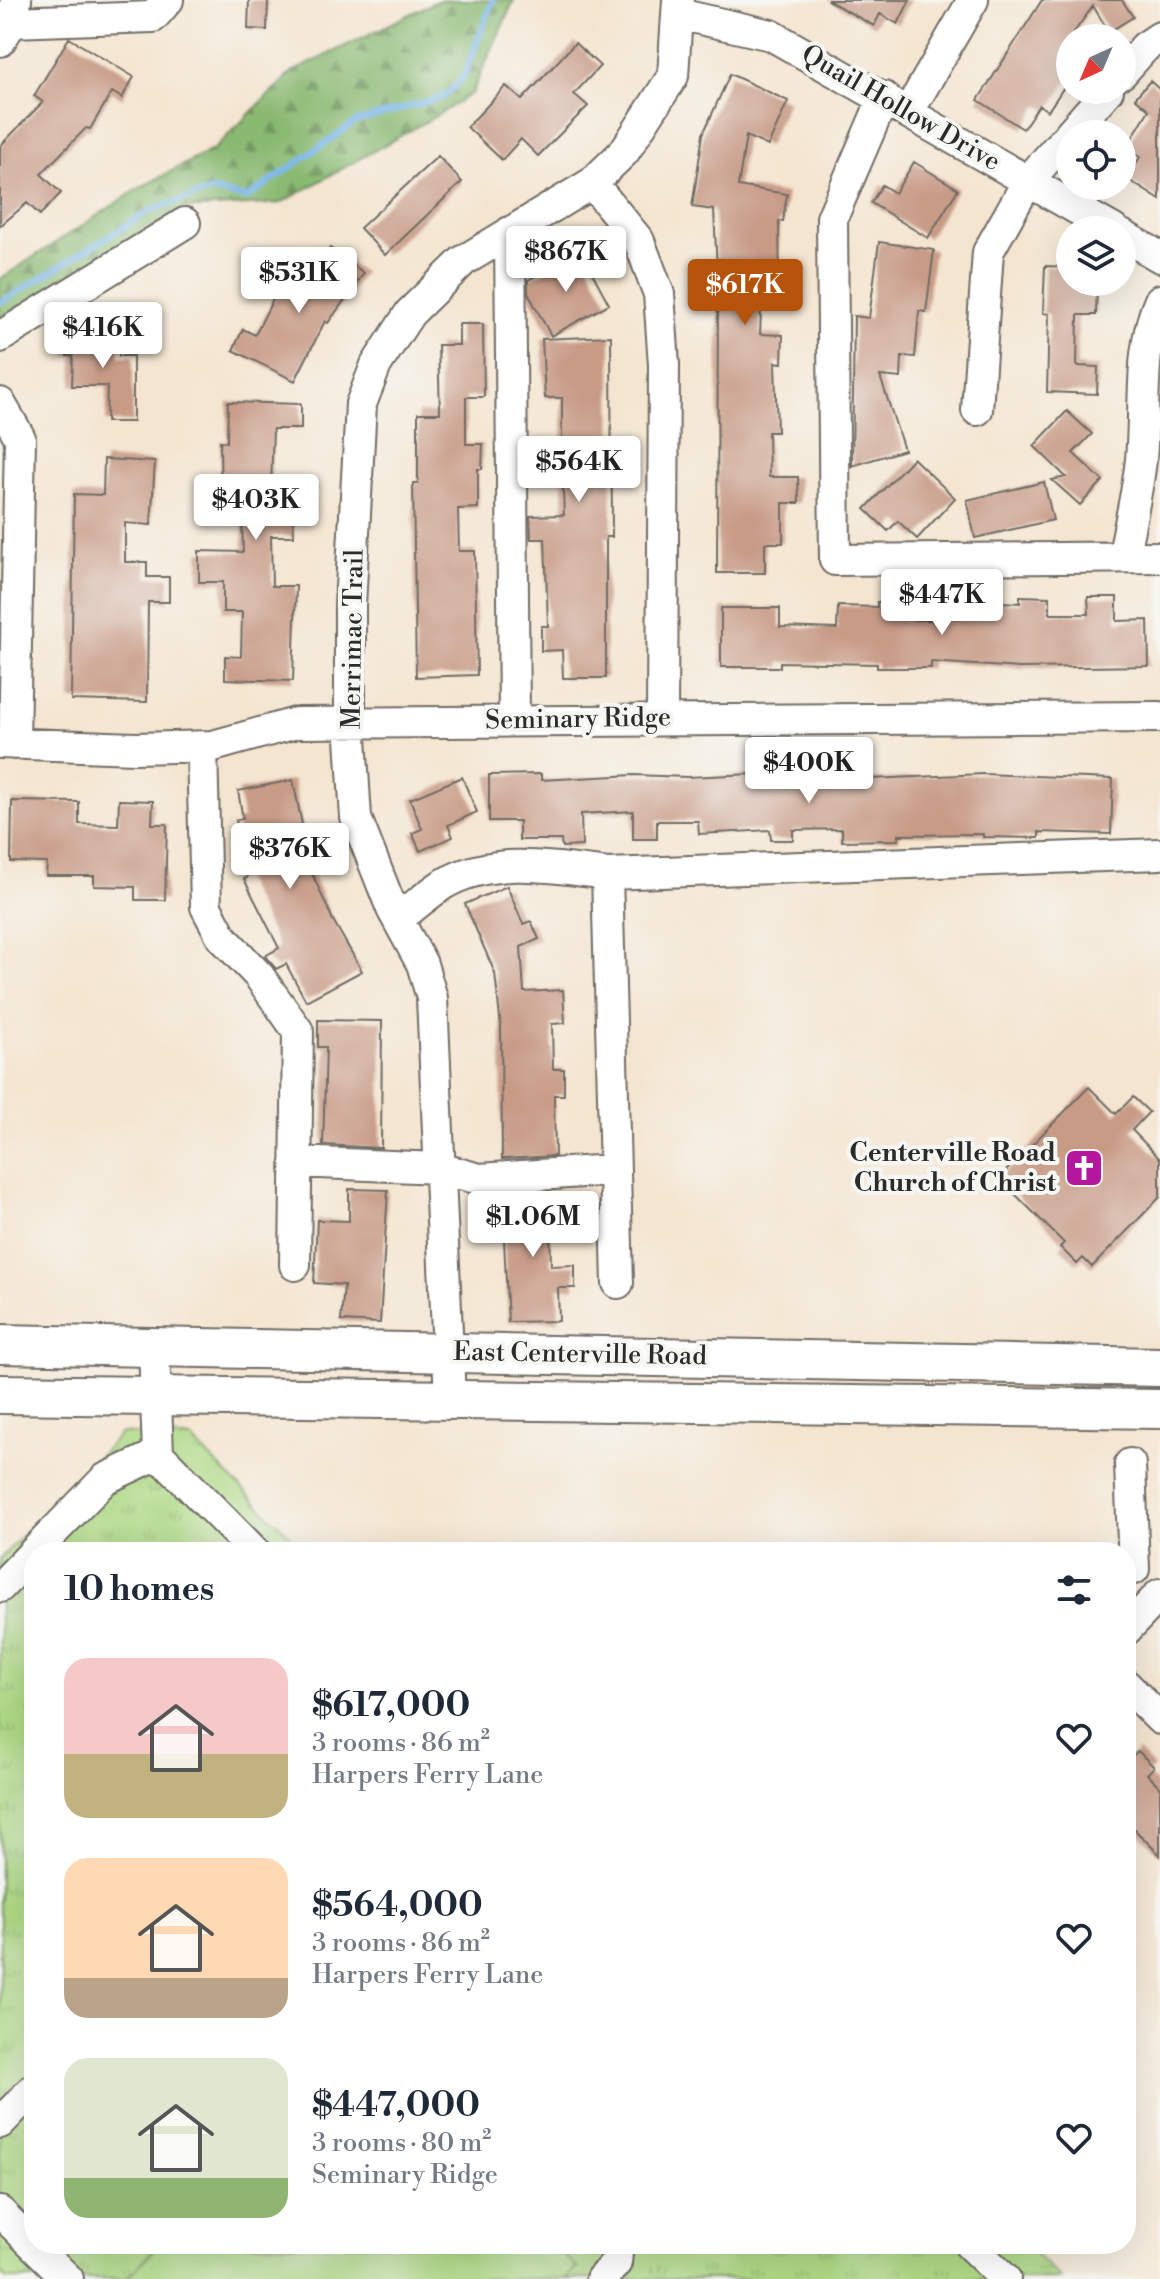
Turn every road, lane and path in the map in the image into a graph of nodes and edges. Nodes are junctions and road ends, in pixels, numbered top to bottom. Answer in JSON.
{"nodes":[{"id":1,"x":168,"y":0,"type":"edge"},
{"id":2,"x":973,"y":0,"type":"edge"},
{"id":3,"x":678,"y":7,"type":"edge"},
{"id":4,"x":9,"y":21,"type":"edge"},
{"id":5,"x":1160,"y":37,"type":"edge"},
{"id":6,"x":1136,"y":57,"type":"edge"},
{"id":7,"x":896,"y":104,"type":"junction"},
{"id":8,"x":1096,"y":104,"type":"edge"},
{"id":9,"x":1028,"y":181,"type":"junction"},
{"id":10,"x":592,"y":183,"type":"junction"},
{"id":11,"x":1089,"y":216,"type":"edge"},
{"id":12,"x":185,"y":223,"type":"dead end"},
{"id":13,"x":510,"y":232,"type":"junction"},
{"id":14,"x":1136,"y":243,"type":"edge"},
{"id":15,"x":1160,"y":257,"type":"edge"},
{"id":16,"x":1160,"y":300,"type":"edge"},
{"id":17,"x":0,"y":337,"type":"edge"},
{"id":18,"x":0,"y":403,"type":"edge"},
{"id":19,"x":977,"y":410,"type":"dead end"},
{"id":20,"x":1124,"y":556,"type":"junction"},
{"id":21,"x":1160,"y":557,"type":"edge"},
{"id":22,"x":1160,"y":717,"type":"edge"},
{"id":23,"x":662,"y":718,"type":"junction"},
{"id":24,"x":514,"y":720,"type":"junction"},
{"id":25,"x":350,"y":722,"type":"junction"},
{"id":26,"x":7,"y":744,"type":"edge"},
{"id":27,"x":202,"y":747,"type":"junction"},
{"id":28,"x":1160,"y":854,"type":"edge"},
{"id":29,"x":607,"y":874,"type":"junction"},
{"id":30,"x":398,"y":919,"type":"junction"},
{"id":31,"x":296,"y":1162,"type":"junction"},
{"id":32,"x":439,"y":1168,"type":"junction"},
{"id":33,"x":612,"y":1170,"type":"junction"},
{"id":34,"x":295,"y":1265,"type":"dead end"},
{"id":35,"x":618,"y":1283,"type":"dead end"},
{"id":36,"x":0,"y":1344,"type":"edge"},
{"id":37,"x":154,"y":1347,"type":"junction"},
{"id":38,"x":446,"y":1352,"type":"junction"},
{"id":39,"x":902,"y":1361,"type":"junction"},
{"id":40,"x":1160,"y":1367,"type":"edge"},
{"id":41,"x":0,"y":1394,"type":"edge"},
{"id":42,"x":153,"y":1395,"type":"junction"},
{"id":43,"x":450,"y":1399,"type":"junction"},
{"id":44,"x":903,"y":1405,"type":"junction"},
{"id":45,"x":1160,"y":1409,"type":"edge"},
{"id":46,"x":158,"y":1454,"type":"junction"},
{"id":47,"x":1130,"y":1464,"type":"dead end"},
{"id":48,"x":44,"y":1542,"type":"edge"},
{"id":49,"x":245,"y":1542,"type":"edge"},
{"id":50,"x":24,"y":1562,"type":"edge"},
{"id":51,"x":1140,"y":1570,"type":"edge"},
{"id":52,"x":0,"y":1587,"type":"edge"},
{"id":53,"x":1160,"y":1594,"type":"edge"},
{"id":54,"x":1136,"y":1619,"type":"edge"},
{"id":55,"x":1136,"y":1695,"type":"edge"},
{"id":56,"x":1160,"y":1719,"type":"edge"},
{"id":57,"x":24,"y":2098,"type":"edge"},
{"id":58,"x":0,"y":2123,"type":"edge"},
{"id":59,"x":0,"y":2212,"type":"edge"},
{"id":60,"x":24,"y":2236,"type":"edge"},
{"id":61,"x":43,"y":2254,"type":"edge"},
{"id":62,"x":617,"y":2254,"type":"edge"},
{"id":63,"x":979,"y":2254,"type":"edge"},
{"id":64,"x":68,"y":2279,"type":"edge"},
{"id":65,"x":601,"y":2279,"type":"edge"},
{"id":66,"x":1005,"y":2279,"type":"edge"}],
"edges":[{"from":1,"to":4,"type":"street"},
{"from":2,"to":7,"type":"street"},
{"from":3,"to":7,"type":"street","name":"Quail Hollow Drive"},
{"from":3,"to":10,"type":"street","name":"Merrimac Trail"},
{"from":5,"to":6,"type":"street"},
{"from":7,"to":9,"type":"street","name":"Quail Hollow Drive"},
{"from":7,"to":20,"type":"street"},
{"from":8,"to":9,"type":"street"},
{"from":9,"to":11,"type":"street","name":"Quail Hollow Drive"},
{"from":9,"to":19,"type":"street"},
{"from":10,"to":13,"type":"street","name":"Merrimac Trail"},
{"from":10,"to":23,"type":"street"},
{"from":12,"to":17,"type":"street"},
{"from":13,"to":24,"type":"street"},
{"from":13,"to":25,"type":"street","name":"Merrimac Trail"},
{"from":14,"to":15,"type":"street"},
{"from":16,"to":20,"type":"street"},
{"from":18,"to":26,"type":"street"},
{"from":20,"to":21,"type":"street"},
{"from":22,"to":23,"type":"street","name":"Seminary Ridge"},
{"from":23,"to":24,"type":"street","name":"Seminary Ridge"},
{"from":24,"to":25,"type":"street","name":"Seminary Ridge"},
{"from":25,"to":27,"type":"street","name":"Seminary Ridge"},
{"from":25,"to":30,"type":"street","name":"Merrimac Trail"},
{"from":26,"to":27,"type":"street","name":"Seminary Ridge"},
{"from":27,"to":31,"type":"street"},
{"from":28,"to":29,"type":"street"},
{"from":29,"to":30,"type":"street"},
{"from":29,"to":33,"type":"street"},
{"from":30,"to":32,"type":"street","name":"Merrimac Trail"},
{"from":31,"to":32,"type":"street"},
{"from":31,"to":34,"type":"street"},
{"from":32,"to":33,"type":"street"},
{"from":32,"to":38,"type":"street","name":"Merrimac Trail"},
{"from":33,"to":35,"type":"street"},
{"from":36,"to":37,"type":"main road","name":"East Centerville Road"},
{"from":37,"to":38,"type":"main road","name":"East Centerville Road"},
{"from":37,"to":42,"type":"street"},
{"from":38,"to":39,"type":"main road","name":"East Centerville Road"},
{"from":38,"to":43,"type":"street","name":"Merrimac Trail"},
{"from":39,"to":40,"type":"main road","name":"East Centerville Road"},
{"from":39,"to":44,"type":"main road"},
{"from":41,"to":42,"type":"main road","name":"East Centerville Road"},
{"from":42,"to":43,"type":"main road","name":"East Centerville Road"},
{"from":42,"to":46,"type":"street"},
{"from":43,"to":44,"type":"main road","name":"East Centerville Road"},
{"from":44,"to":45,"type":"main road","name":"East Centerville Road"},
{"from":46,"to":48,"type":"street"},
{"from":46,"to":49,"type":"street"},
{"from":47,"to":51,"type":"street"},
{"from":50,"to":52,"type":"street"},
{"from":53,"to":54,"type":"street"},
{"from":55,"to":56,"type":"street"},
{"from":57,"to":58,"type":"street"},
{"from":59,"to":60,"type":"street"},
{"from":61,"to":64,"type":"street"},
{"from":62,"to":65,"type":"street"},
{"from":63,"to":66,"type":"street"}]}
